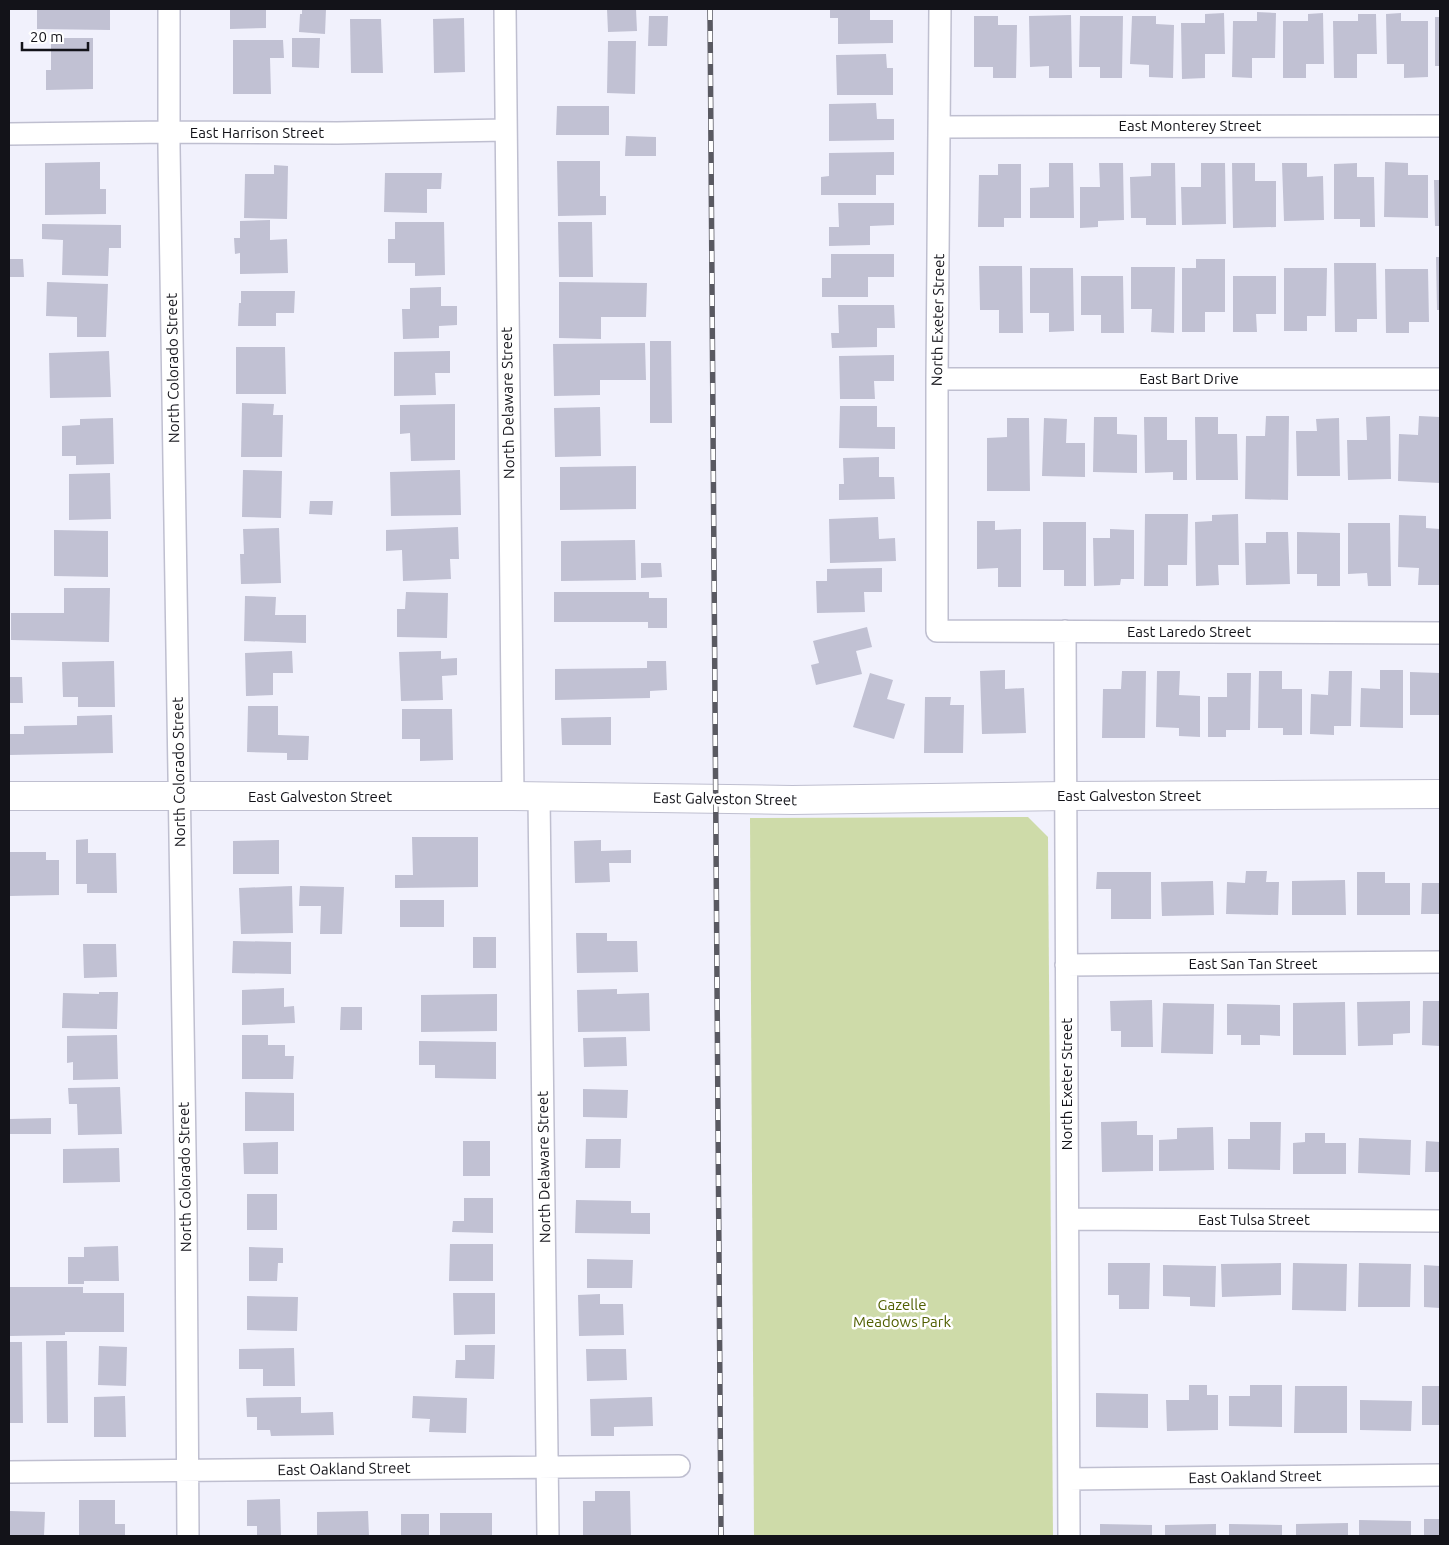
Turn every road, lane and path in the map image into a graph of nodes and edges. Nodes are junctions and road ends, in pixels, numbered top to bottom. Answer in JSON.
{"nodes":[{"id":1,"x":169,"y":9,"type":"edge"},
{"id":2,"x":505,"y":9,"type":"edge"},
{"id":3,"x":940,"y":9,"type":"edge"},
{"id":4,"x":1440,"y":126,"type":"edge"},
{"id":5,"x":940,"y":127,"type":"junction"},
{"id":6,"x":506,"y":130,"type":"junction"},
{"id":7,"x":169,"y":132,"type":"junction"},
{"id":8,"x":9,"y":134,"type":"edge"},
{"id":9,"x":937,"y":379,"type":"junction"},
{"id":10,"x":1440,"y":379,"type":"edge"},
{"id":11,"x":937,"y":631,"type":"joint"},
{"id":12,"x":1065,"y":631,"type":"junction"},
{"id":13,"x":1440,"y":632,"type":"edge"},
{"id":14,"x":1440,"y":794,"type":"edge"},
{"id":15,"x":9,"y":796,"type":"edge"},
{"id":16,"x":1066,"y":796,"type":"junction"},
{"id":17,"x":179,"y":797,"type":"junction"},
{"id":18,"x":526,"y":797,"type":"junction"},
{"id":19,"x":1440,"y":962,"type":"edge"},
{"id":20,"x":1066,"y":965,"type":"junction"},
{"id":21,"x":1068,"y":1219,"type":"junction"},
{"id":22,"x":1440,"y":1221,"type":"edge"},
{"id":23,"x":679,"y":1466,"type":"dead end"},
{"id":24,"x":547,"y":1467,"type":"junction"},
{"id":25,"x":188,"y":1470,"type":"junction"},
{"id":26,"x":9,"y":1472,"type":"edge"},
{"id":27,"x":1440,"y":1475,"type":"edge"},
{"id":28,"x":1069,"y":1479,"type":"junction"},
{"id":29,"x":188,"y":1536,"type":"edge"},
{"id":30,"x":548,"y":1536,"type":"edge"},
{"id":31,"x":1070,"y":1536,"type":"edge"}],
"edges":[{"from":1,"to":7,"type":"street","name":"North Colorado Street"},
{"from":2,"to":6,"type":"street","name":"North Delaware Street"},
{"from":3,"to":5,"type":"street","name":"North Exeter Street"},
{"from":4,"to":5,"type":"street","name":"East Monterey Street"},
{"from":5,"to":9,"type":"street","name":"North Exeter Street"},
{"from":6,"to":7,"type":"street","name":"East Harrison Street"},
{"from":6,"to":18,"type":"street","name":"North Delaware Street"},
{"from":7,"to":8,"type":"street","name":"East Harrison Street"},
{"from":7,"to":17,"type":"street","name":"North Colorado Street"},
{"from":9,"to":10,"type":"street","name":"East Bart Drive"},
{"from":9,"to":11,"type":"street","name":"North Exeter Street"},
{"from":11,"to":12,"type":"street","name":"East Laredo Street"},
{"from":12,"to":13,"type":"street","name":"East Laredo Street"},
{"from":12,"to":16,"type":"street","name":"North Exeter Street"},
{"from":14,"to":16,"type":"street","name":"East Galveston Street"},
{"from":15,"to":17,"type":"street","name":"East Galveston Street"},
{"from":16,"to":18,"type":"street","name":"East Galveston Street"},
{"from":16,"to":20,"type":"street","name":"North Exeter Street"},
{"from":17,"to":18,"type":"street","name":"East Galveston Street"},
{"from":17,"to":25,"type":"street","name":"North Colorado Street"},
{"from":18,"to":24,"type":"street","name":"North Delaware Street"},
{"from":19,"to":20,"type":"street","name":"East San Tan Street"},
{"from":20,"to":21,"type":"street","name":"North Exeter Street"},
{"from":21,"to":22,"type":"street","name":"East Tulsa Street"},
{"from":21,"to":28,"type":"street","name":"North Exeter Street"},
{"from":23,"to":24,"type":"street","name":"East Oakland Street"},
{"from":24,"to":25,"type":"street","name":"East Oakland Street"},
{"from":24,"to":30,"type":"street","name":"North Delaware Street"},
{"from":25,"to":26,"type":"street","name":"East Oakland Street"},
{"from":25,"to":29,"type":"street","name":"North Colorado Street"},
{"from":27,"to":28,"type":"street","name":"East Oakland Street"},
{"from":28,"to":31,"type":"street","name":"North Exeter Street"}]}
